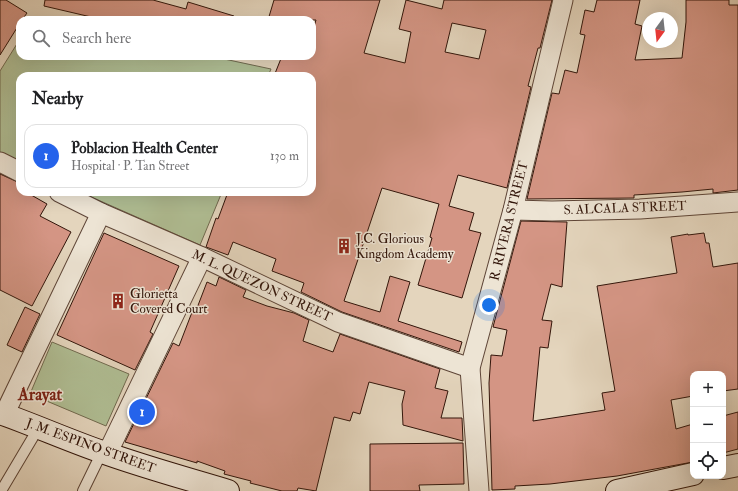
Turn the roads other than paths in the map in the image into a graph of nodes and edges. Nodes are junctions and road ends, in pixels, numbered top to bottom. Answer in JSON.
{"nodes":[{"id":1,"x":563,"y":0,"type":"edge"},
{"id":2,"x":0,"y":162,"type":"edge"},
{"id":3,"x":16,"y":170,"type":"edge"},
{"id":4,"x":67,"y":196,"type":"edge"},
{"id":5,"x":738,"y":202,"type":"edge"},
{"id":6,"x":513,"y":210,"type":"junction"},
{"id":7,"x":101,"y":214,"type":"junction"},
{"id":8,"x":202,"y":257,"type":"junction"},
{"id":9,"x":470,"y":368,"type":"junction"},
{"id":10,"x":2,"y":414,"type":"edge"},
{"id":11,"x":39,"y":427,"type":"junction"},
{"id":12,"x":105,"y":453,"type":"junction"},
{"id":13,"x":738,"y":465,"type":"edge"},
{"id":14,"x":726,"y":467,"type":"edge"},
{"id":15,"x":690,"y":475,"type":"edge"},
{"id":16,"x":1,"y":491,"type":"edge"},
{"id":17,"x":83,"y":491,"type":"edge"},
{"id":18,"x":228,"y":491,"type":"edge"},
{"id":19,"x":479,"y":491,"type":"edge"},
{"id":20,"x":617,"y":491,"type":"edge"}],
"edges":[{"from":1,"to":6,"type":"street","name":"R. RIVERA STREET"},
{"from":2,"to":3,"type":"street"},
{"from":4,"to":7,"type":"street","name":"M. L. QUEZON STREET"},
{"from":5,"to":6,"type":"street","name":"S. ALCALA STREET"},
{"from":6,"to":9,"type":"street","name":"R. RIVERA STREET"},
{"from":7,"to":8,"type":"street","name":"M. L. QUEZON STREET"},
{"from":7,"to":10,"type":"street"},
{"from":8,"to":9,"type":"street","name":"M. L. QUEZON STREET"},
{"from":8,"to":12,"type":"street"},
{"from":9,"to":19,"type":"street","name":"R. RIVERA STREET"},
{"from":10,"to":11,"type":"main road","name":"J. M. ESPINO STREET"},
{"from":11,"to":12,"type":"main road","name":"J. M. ESPINO STREET"},
{"from":11,"to":16,"type":"lane"},
{"from":12,"to":17,"type":"lane"},
{"from":12,"to":18,"type":"main road","name":"J. M. ESPINO STREET"},
{"from":13,"to":14,"type":"main road"},
{"from":15,"to":20,"type":"main road"}]}
